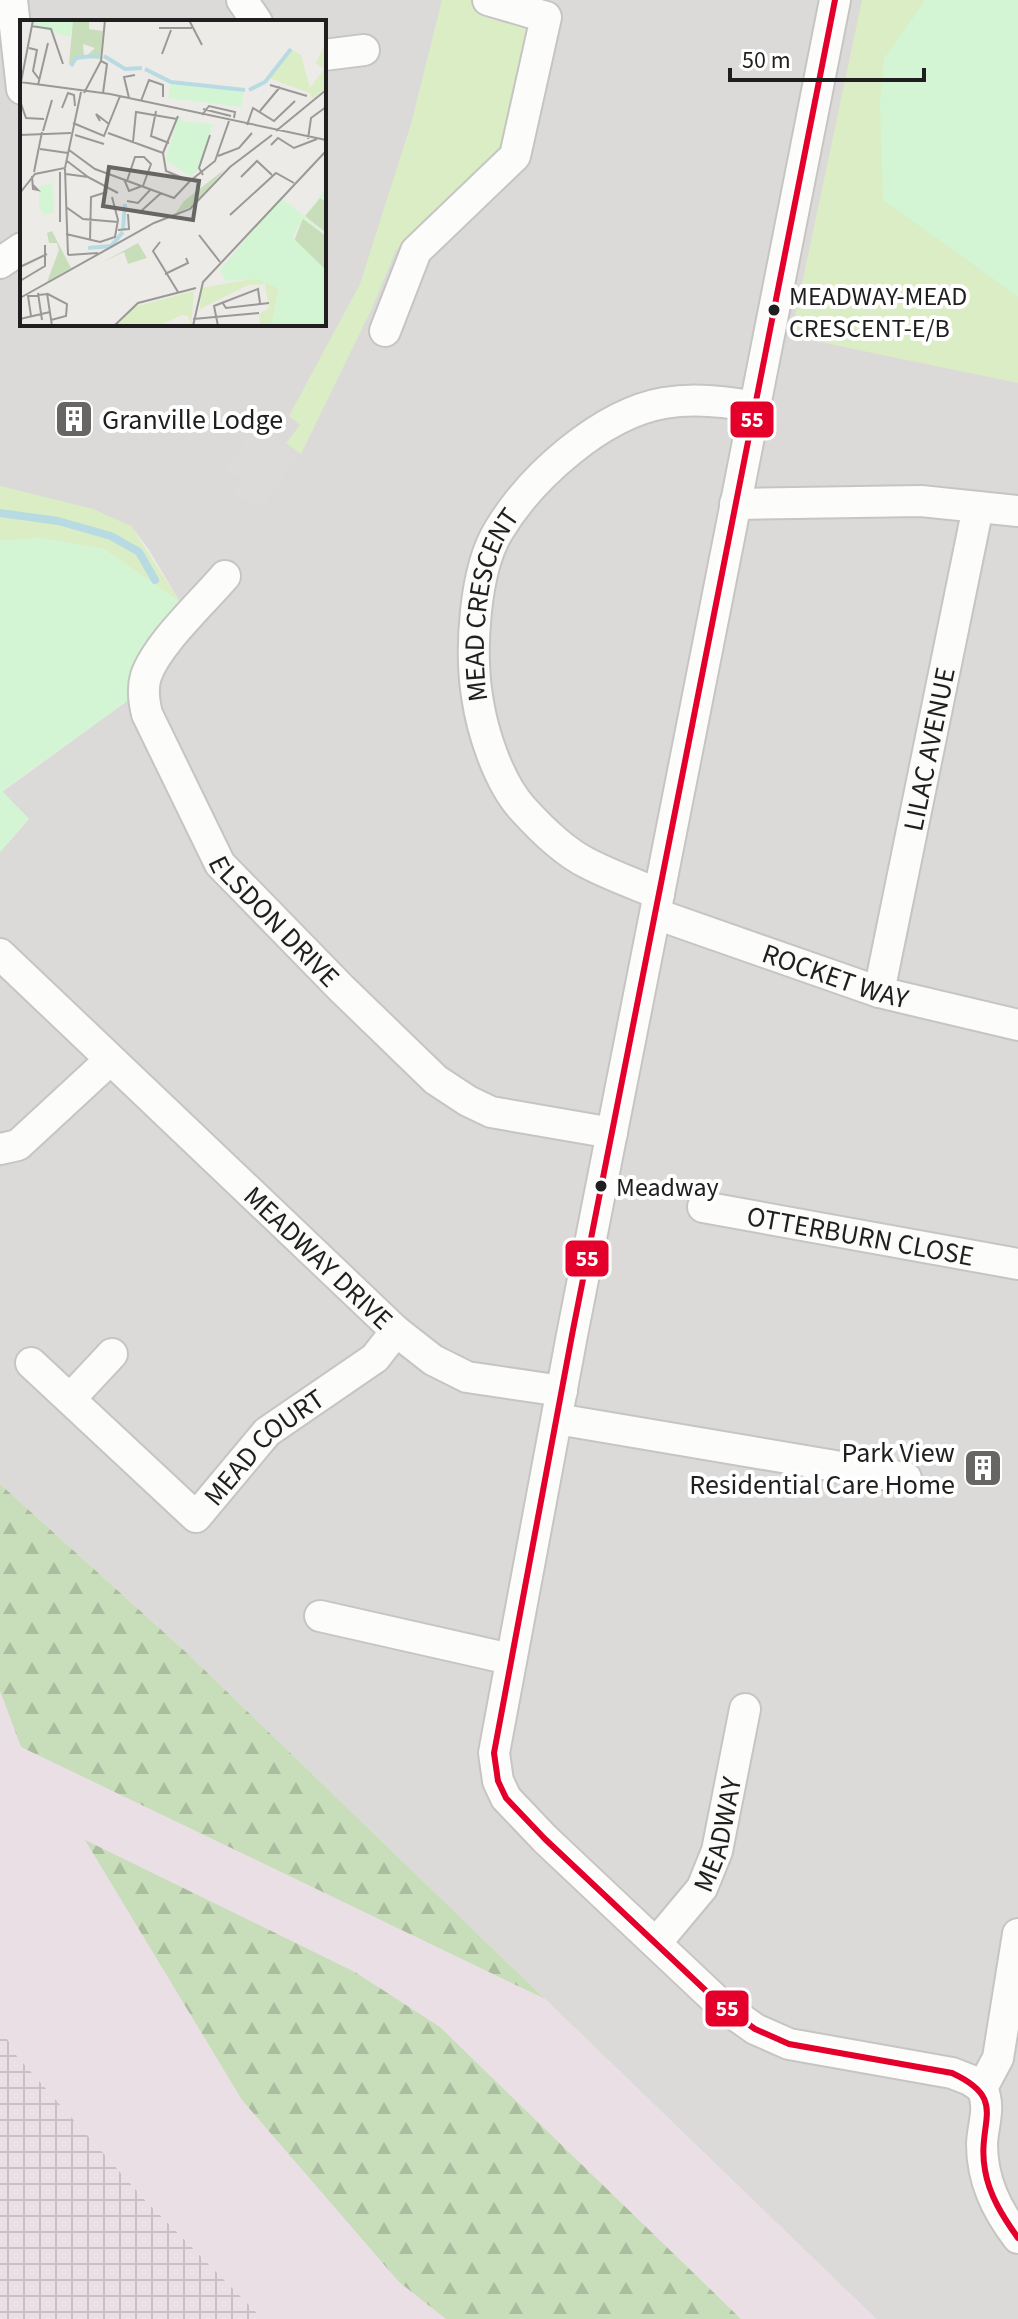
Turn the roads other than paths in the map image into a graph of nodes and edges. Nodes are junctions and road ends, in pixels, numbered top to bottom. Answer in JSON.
{"nodes":[{"id":1,"x":12,"y":0,"type":"edge"},
{"id":2,"x":242,"y":0,"type":"edge"},
{"id":3,"x":488,"y":0,"type":"edge"},
{"id":4,"x":835,"y":0,"type":"edge"},
{"id":5,"x":548,"y":9,"type":"edge"},
{"id":6,"x":256,"y":20,"type":"edge"},
{"id":7,"x":364,"y":50,"type":"dead end"},
{"id":8,"x":326,"y":55,"type":"edge"},
{"id":9,"x":20,"y":71,"type":"edge"},
{"id":10,"x":20,"y":249,"type":"edge"},
{"id":11,"x":0,"y":263,"type":"edge"},
{"id":12,"x":385,"y":331,"type":"dead end"},
{"id":13,"x":754,"y":407,"type":"junction"},
{"id":14,"x":735,"y":504,"type":"junction"},
{"id":15,"x":978,"y":507,"type":"junction"},
{"id":16,"x":1018,"y":511,"type":"edge"},
{"id":17,"x":225,"y":576,"type":"dead end"},
{"id":18,"x":658,"y":904,"type":"junction"},
{"id":19,"x":0,"y":954,"type":"edge"},
{"id":20,"x":879,"y":992,"type":"junction"},
{"id":21,"x":1018,"y":1025,"type":"edge"},
{"id":22,"x":110,"y":1060,"type":"junction"},
{"id":23,"x":612,"y":1133,"type":"junction"},
{"id":24,"x":0,"y":1149,"type":"edge"},
{"id":25,"x":703,"y":1207,"type":"dead end"},
{"id":26,"x":1018,"y":1264,"type":"edge"},
{"id":27,"x":396,"y":1331,"type":"junction"},
{"id":28,"x":112,"y":1354,"type":"dead end"},
{"id":29,"x":31,"y":1363,"type":"dead end"},
{"id":30,"x":70,"y":1399,"type":"junction"},
{"id":31,"x":559,"y":1405,"type":"junction"},
{"id":32,"x":906,"y":1478,"type":"dead end"},
{"id":33,"x":320,"y":1616,"type":"dead end"},
{"id":34,"x":510,"y":1659,"type":"junction"},
{"id":35,"x":745,"y":1709,"type":"dead end"},
{"id":36,"x":1018,"y":1934,"type":"edge"},
{"id":37,"x":656,"y":1943,"type":"junction"},
{"id":38,"x":982,"y":2088,"type":"junction"},
{"id":39,"x":1018,"y":2238,"type":"edge"}],
"edges":[{"from":1,"to":9,"type":"street"},
{"from":2,"to":6,"type":"street"},
{"from":3,"to":5,"type":"street"},
{"from":4,"to":13,"type":"street"},
{"from":5,"to":12,"type":"street"},
{"from":7,"to":8,"type":"street"},
{"from":10,"to":11,"type":"street"},
{"from":13,"to":14,"type":"street"},
{"from":13,"to":18,"type":"street","name":"MEAD CRESCENT"},
{"from":14,"to":15,"type":"street"},
{"from":14,"to":18,"type":"street"},
{"from":15,"to":16,"type":"street"},
{"from":15,"to":20,"type":"street","name":"LILAC AVENUE"},
{"from":17,"to":23,"type":"street","name":"ELSDON DRIVE"},
{"from":18,"to":20,"type":"street","name":"ROCKET WAY"},
{"from":18,"to":23,"type":"street"},
{"from":19,"to":22,"type":"street","name":"MEADWAY DRIVE"},
{"from":20,"to":21,"type":"street","name":"ROCKET WAY"},
{"from":22,"to":24,"type":"street"},
{"from":22,"to":27,"type":"street","name":"MEADWAY DRIVE"},
{"from":23,"to":31,"type":"street"},
{"from":25,"to":26,"type":"street","name":"OTTERBURN CLOSE"},
{"from":27,"to":30,"type":"street","name":"MEAD COURT"},
{"from":27,"to":31,"type":"street","name":"MEADWAY DRIVE"},
{"from":28,"to":30,"type":"street"},
{"from":29,"to":30,"type":"street","name":"MEAD COURT"},
{"from":31,"to":32,"type":"street"},
{"from":31,"to":34,"type":"street"},
{"from":33,"to":34,"type":"street"},
{"from":34,"to":37,"type":"street"},
{"from":35,"to":37,"type":"street","name":"MEADWAY"},
{"from":36,"to":38,"type":"street"},
{"from":37,"to":38,"type":"street"},
{"from":38,"to":39,"type":"street"}]}
